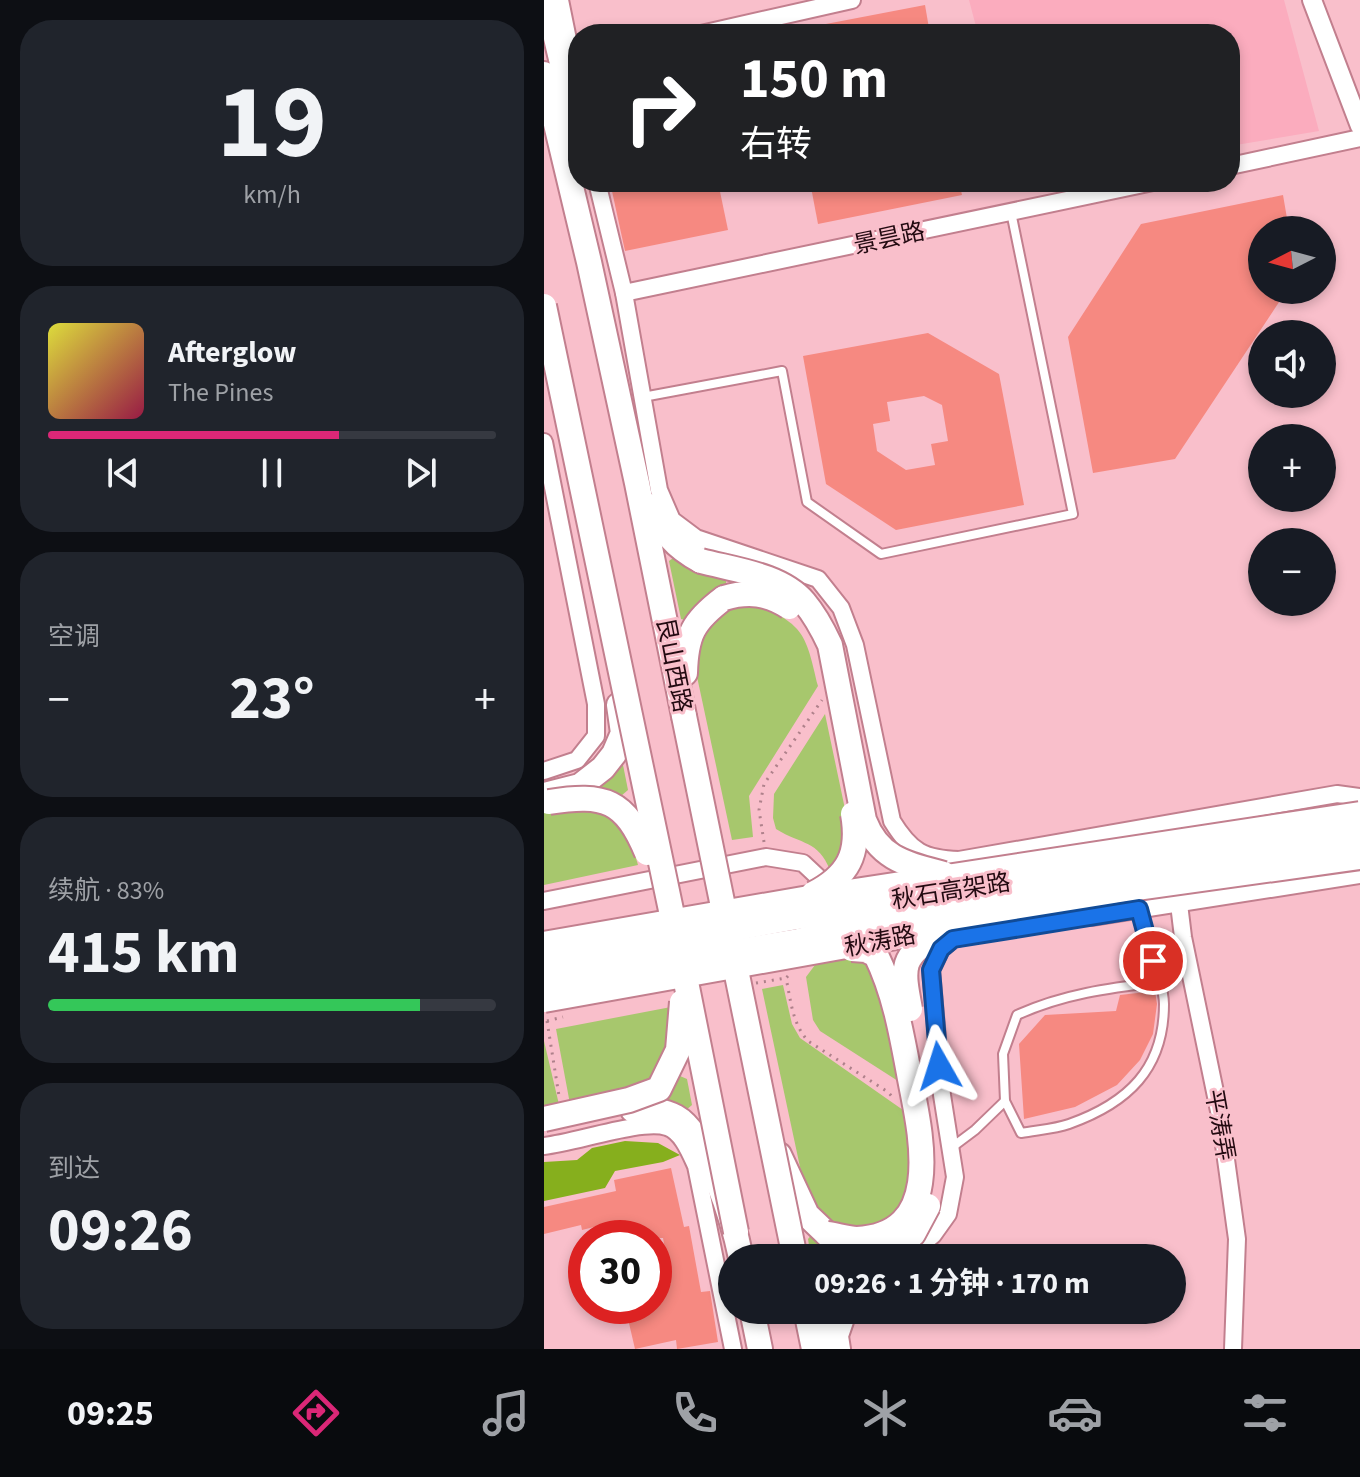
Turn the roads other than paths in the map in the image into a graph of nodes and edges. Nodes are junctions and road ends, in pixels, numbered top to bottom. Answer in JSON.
{"nodes":[{"id":1,"x":546,"y":0,"type":"edge"},
{"id":2,"x":560,"y":0,"type":"edge"},
{"id":3,"x":852,"y":0,"type":"edge"},
{"id":4,"x":1312,"y":0,"type":"edge"},
{"id":5,"x":745,"y":24,"type":"edge"},
{"id":6,"x":568,"y":33,"type":"edge"},
{"id":7,"x":544,"y":74,"type":"edge"},
{"id":8,"x":568,"y":93,"type":"edge"},
{"id":9,"x":1360,"y":126,"type":"edge"},
{"id":10,"x":1360,"y":138,"type":"edge"},
{"id":11,"x":1240,"y":164,"type":"edge"},
{"id":12,"x":568,"y":174,"type":"edge"},
{"id":13,"x":572,"y":192,"type":"edge"},
{"id":14,"x":582,"y":192,"type":"edge"},
{"id":15,"x":599,"y":192,"type":"edge"},
{"id":16,"x":1106,"y":192,"type":"edge"},
{"id":17,"x":1011,"y":212,"type":"junction"},
{"id":18,"x":589,"y":262,"type":"junction"},
{"id":19,"x":624,"y":293,"type":"junction"},
{"id":20,"x":544,"y":306,"type":"edge"},
{"id":21,"x":643,"y":397,"type":"junction"},
{"id":22,"x":544,"y":442,"type":"edge"},
{"id":23,"x":637,"y":483,"type":"junction"},
{"id":24,"x":606,"y":607,"type":"junction"},
{"id":25,"x":684,"y":716,"type":"junction"},
{"id":26,"x":544,"y":771,"type":"edge"},
{"id":27,"x":1360,"y":790,"type":"edge"},
{"id":28,"x":1337,"y":794,"type":"junction"},
{"id":29,"x":544,"y":795,"type":"edge"},
{"id":30,"x":1360,"y":797,"type":"edge"},
{"id":31,"x":544,"y":803,"type":"edge"},
{"id":32,"x":1360,"y":814,"type":"edge"},
{"id":33,"x":1360,"y":831,"type":"edge"},
{"id":34,"x":1354,"y":866,"type":"edge"},
{"id":35,"x":957,"y":878,"type":"junction"},
{"id":36,"x":667,"y":898,"type":"junction"},
{"id":37,"x":544,"y":901,"type":"edge"},
{"id":38,"x":819,"y":902,"type":"junction"},
{"id":39,"x":1179,"y":904,"type":"junction"},
{"id":40,"x":1139,"y":909,"type":"junction"},
{"id":41,"x":963,"y":931,"type":"junction"},
{"id":42,"x":544,"y":944,"type":"edge"},
{"id":43,"x":841,"y":948,"type":"junction"},
{"id":44,"x":544,"y":962,"type":"edge"},
{"id":45,"x":684,"y":972,"type":"junction"},
{"id":46,"x":1159,"y":982,"type":"junction"},
{"id":47,"x":545,"y":1001,"type":"edge"},
{"id":48,"x":1005,"y":1101,"type":"junction"},
{"id":49,"x":544,"y":1119,"type":"edge"},
{"id":50,"x":544,"y":1131,"type":"edge"},
{"id":51,"x":769,"y":1136,"type":"junction"},
{"id":52,"x":544,"y":1146,"type":"edge"},
{"id":53,"x":950,"y":1148,"type":"junction"},
{"id":54,"x":736,"y":1232,"type":"junction"},
{"id":55,"x":738,"y":1244,"type":"edge"},
{"id":56,"x":792,"y":1244,"type":"edge"},
{"id":57,"x":900,"y":1244,"type":"edge"},
{"id":58,"x":922,"y":1244,"type":"edge"},
{"id":59,"x":755,"y":1324,"type":"edge"},
{"id":60,"x":809,"y":1324,"type":"edge"},
{"id":61,"x":826,"y":1324,"type":"edge"},
{"id":62,"x":844,"y":1324,"type":"edge"},
{"id":63,"x":733,"y":1349,"type":"edge"},
{"id":64,"x":760,"y":1349,"type":"edge"},
{"id":65,"x":814,"y":1349,"type":"edge"},
{"id":66,"x":825,"y":1349,"type":"edge"},
{"id":67,"x":842,"y":1349,"type":"edge"},
{"id":68,"x":1233,"y":1349,"type":"edge"}],
"edges":[{"from":1,"to":8,"type":"main road"},
{"from":2,"to":6,"type":"street"},
{"from":3,"to":5,"type":"street"},
{"from":4,"to":9,"type":"street"},
{"from":7,"to":12,"type":"main road","name":"艮山西路"},
{"from":10,"to":11,"type":"street"},
{"from":13,"to":18,"type":"main road","name":"艮山西路"},
{"from":14,"to":18,"type":"main road"},
{"from":15,"to":19,"type":"street"},
{"from":16,"to":17,"type":"street","name":"景昙路"},
{"from":17,"to":19,"type":"street","name":"景昙路"},
{"from":17,"to":21,"type":"lane"},
{"from":18,"to":23,"type":"main road","name":"艮山西路"},
{"from":19,"to":21,"type":"street"},
{"from":20,"to":24,"type":"main road","bridge":true},
{"from":21,"to":35,"type":"street"},
{"from":22,"to":26,"type":"street"},
{"from":23,"to":25,"type":"main road","name":"艮山西路"},
{"from":23,"to":35,"type":"main road","bridge":true},
{"from":24,"to":29,"type":"main road","bridge":true},
{"from":24,"to":36,"type":"main road","bridge":true},
{"from":25,"to":38,"type":"main road","bridge":true},
{"from":25,"to":51,"type":"main road","name":"艮山西路","bridge":true},
{"from":27,"to":28,"type":"street"},
{"from":28,"to":30,"type":"street"},
{"from":28,"to":35,"type":"street"},
{"from":31,"to":36,"type":"main road","bridge":true},
{"from":32,"to":35,"type":"main road","bridge":true},
{"from":33,"to":44,"type":"highway","name":"秋石高架路","bridge":true},
{"from":34,"to":39,"type":"street"},
{"from":34,"to":41,"type":"main road","name":"秋涛路","bridge":true},
{"from":34,"to":47,"type":"highway","name":"秋石高架路","bridge":true},
{"from":35,"to":38,"type":"main road","bridge":true},
{"from":35,"to":41,"type":"street"},
{"from":36,"to":45,"type":"main road","bridge":true},
{"from":37,"to":38,"type":"street"},
{"from":38,"to":42,"type":"main road","bridge":true},
{"from":38,"to":47,"type":"street"},
{"from":39,"to":40,"type":"street"},
{"from":39,"to":68,"type":"street","name":"平涛弄"},
{"from":40,"to":41,"type":"street"},
{"from":40,"to":46,"type":"lane"},
{"from":41,"to":43,"type":"main road","name":"秋涛路","bridge":true},
{"from":41,"to":53,"type":"street"},
{"from":41,"to":57,"type":"main road","bridge":true},
{"from":43,"to":47,"type":"main road","name":"秋涛路","bridge":true},
{"from":43,"to":51,"type":"main road","bridge":true},
{"from":45,"to":49,"type":"main road","bridge":true},
{"from":45,"to":54,"type":"main road","bridge":true},
{"from":46,"to":48,"type":"lane"},
{"from":46,"to":48,"type":"lane"},
{"from":48,"to":53,"type":"lane"},
{"from":50,"to":54,"type":"main road","bridge":true},
{"from":51,"to":56,"type":"main road","name":"艮山西路","bridge":true},
{"from":52,"to":63,"type":"street"},
{"from":53,"to":58,"type":"street"},
{"from":54,"to":55,"type":"main road"},
{"from":59,"to":64,"type":"main road"},
{"from":60,"to":65,"type":"main road"},
{"from":61,"to":66,"type":"main road"},
{"from":62,"to":67,"type":"street"}]}
